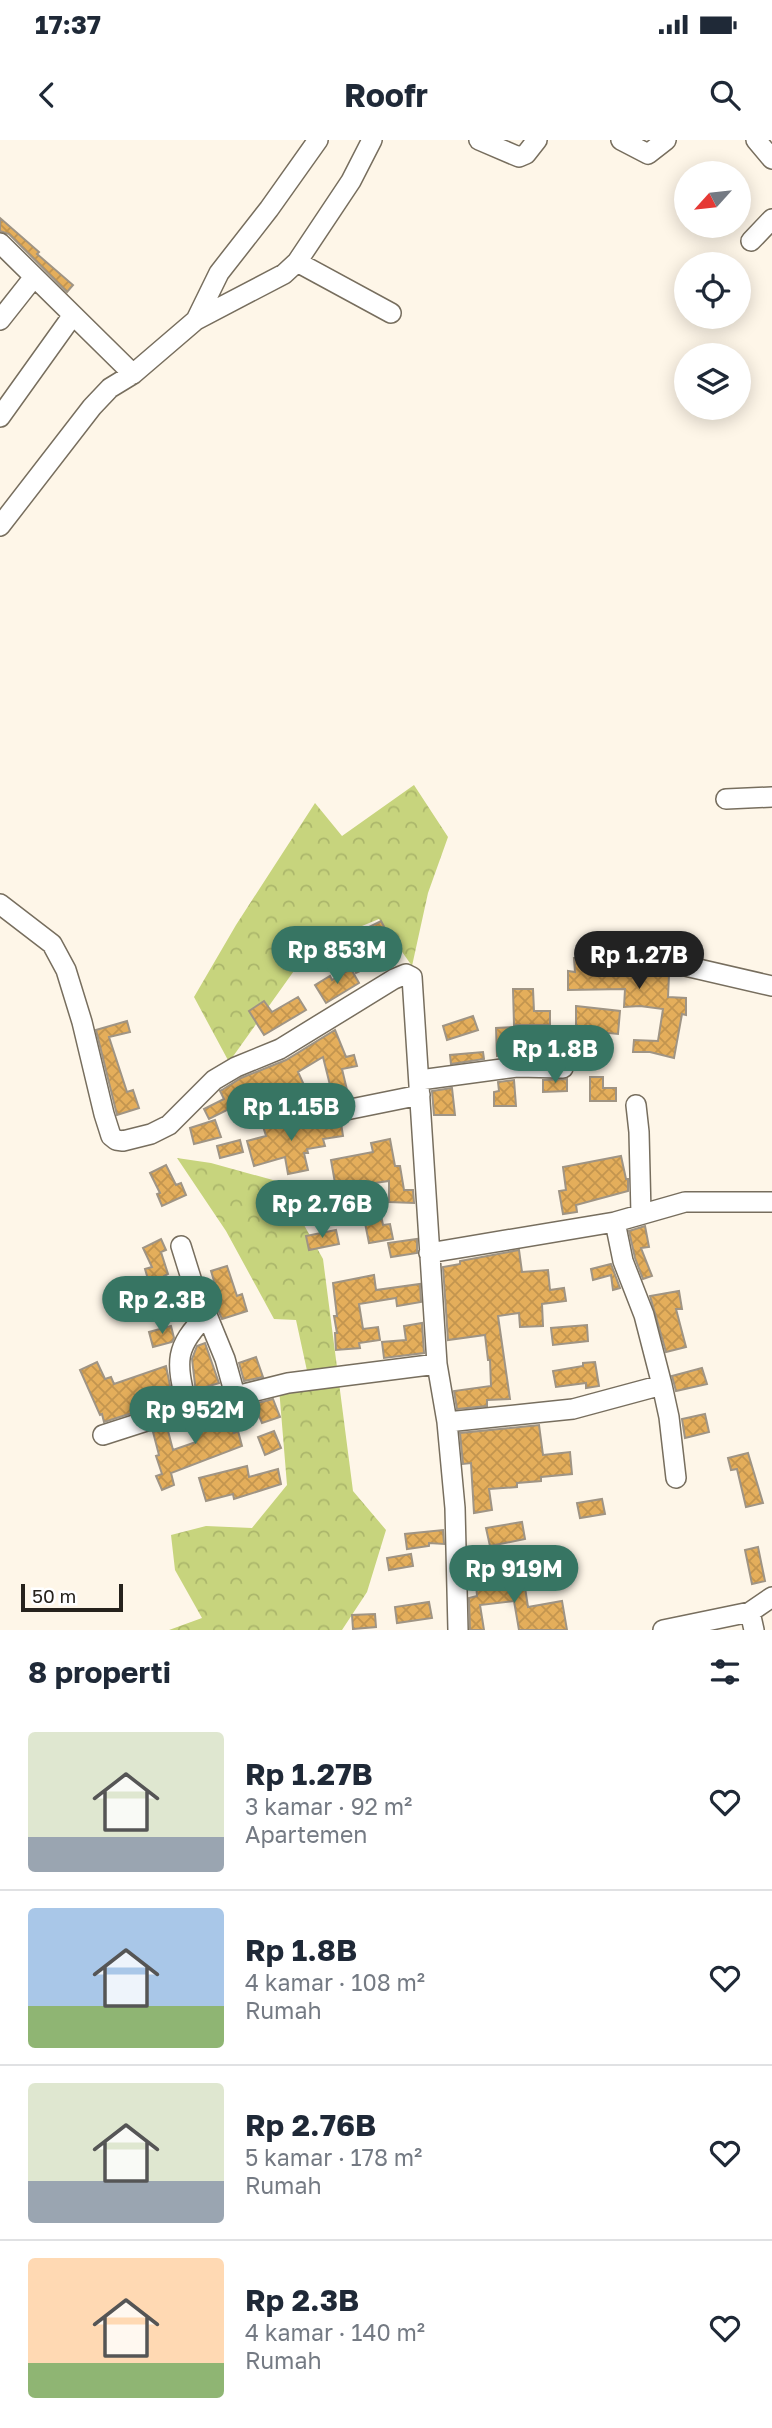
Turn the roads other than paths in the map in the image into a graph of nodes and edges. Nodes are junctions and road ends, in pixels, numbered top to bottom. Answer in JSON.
{"nodes":[{"id":1,"x":318,"y":140,"type":"edge"},
{"id":2,"x":372,"y":140,"type":"edge"},
{"id":3,"x":479,"y":140,"type":"edge"},
{"id":4,"x":537,"y":140,"type":"edge"},
{"id":5,"x":621,"y":140,"type":"edge"},
{"id":6,"x":666,"y":140,"type":"edge"},
{"id":7,"x":756,"y":140,"type":"edge"},
{"id":8,"x":772,"y":159,"type":"edge"},
{"id":9,"x":772,"y":219,"type":"edge"},
{"id":10,"x":751,"y":241,"type":"dead end"},
{"id":11,"x":0,"y":243,"type":"edge"},
{"id":12,"x":297,"y":262,"type":"junction"},
{"id":13,"x":34,"y":277,"type":"junction"},
{"id":14,"x":391,"y":313,"type":"dead end"},
{"id":15,"x":73,"y":315,"type":"junction"},
{"id":16,"x":0,"y":320,"type":"edge"},
{"id":17,"x":196,"y":320,"type":"junction"},
{"id":18,"x":133,"y":374,"type":"junction"},
{"id":19,"x":0,"y":416,"type":"edge"},
{"id":20,"x":0,"y":526,"type":"edge"},
{"id":21,"x":772,"y":797,"type":"edge"},
{"id":22,"x":726,"y":799,"type":"dead end"},
{"id":23,"x":0,"y":904,"type":"edge"},
{"id":24,"x":636,"y":961,"type":"dead end"},
{"id":25,"x":772,"y":986,"type":"edge"},
{"id":26,"x":564,"y":1068,"type":"dead end"},
{"id":27,"x":420,"y":1087,"type":"junction"},
{"id":28,"x":636,"y":1105,"type":"dead end"},
{"id":29,"x":307,"y":1114,"type":"dead end"},
{"id":30,"x":772,"y":1202,"type":"edge"},
{"id":31,"x":642,"y":1214,"type":"junction"},
{"id":32,"x":615,"y":1222,"type":"junction"},
{"id":33,"x":181,"y":1246,"type":"dead end"},
{"id":34,"x":429,"y":1253,"type":"junction"},
{"id":35,"x":206,"y":1315,"type":"junction"},
{"id":36,"x":437,"y":1364,"type":"junction"},
{"id":37,"x":662,"y":1385,"type":"junction"},
{"id":38,"x":235,"y":1395,"type":"junction"},
{"id":39,"x":187,"y":1408,"type":"junction"},
{"id":40,"x":447,"y":1422,"type":"junction"},
{"id":41,"x":103,"y":1435,"type":"dead end"},
{"id":42,"x":676,"y":1478,"type":"dead end"},
{"id":43,"x":772,"y":1597,"type":"edge"},
{"id":44,"x":752,"y":1621,"type":"edge"},
{"id":45,"x":458,"y":1630,"type":"edge"},
{"id":46,"x":663,"y":1630,"type":"edge"}],
"edges":[{"from":1,"to":17,"type":"street"},
{"from":2,"to":12,"type":"street"},
{"from":3,"to":4,"type":"street"},
{"from":5,"to":6,"type":"street"},
{"from":7,"to":8,"type":"street"},
{"from":9,"to":10,"type":"street"},
{"from":11,"to":13,"type":"street"},
{"from":12,"to":14,"type":"street"},
{"from":12,"to":17,"type":"street"},
{"from":13,"to":15,"type":"street"},
{"from":13,"to":16,"type":"street"},
{"from":15,"to":18,"type":"street"},
{"from":15,"to":19,"type":"street"},
{"from":17,"to":18,"type":"street"},
{"from":18,"to":20,"type":"street"},
{"from":21,"to":22,"type":"street"},
{"from":23,"to":27,"type":"street"},
{"from":24,"to":25,"type":"street"},
{"from":26,"to":27,"type":"street"},
{"from":27,"to":29,"type":"street"},
{"from":27,"to":34,"type":"street"},
{"from":28,"to":31,"type":"street"},
{"from":30,"to":31,"type":"street"},
{"from":31,"to":32,"type":"street"},
{"from":32,"to":34,"type":"street"},
{"from":32,"to":37,"type":"street"},
{"from":33,"to":35,"type":"street"},
{"from":34,"to":36,"type":"street"},
{"from":35,"to":38,"type":"street"},
{"from":35,"to":39,"type":"street"},
{"from":36,"to":38,"type":"street"},
{"from":36,"to":40,"type":"street"},
{"from":37,"to":40,"type":"street"},
{"from":37,"to":42,"type":"street"},
{"from":38,"to":39,"type":"street"},
{"from":39,"to":41,"type":"street"},
{"from":40,"to":45,"type":"street"},
{"from":43,"to":44,"type":"street"},
{"from":44,"to":46,"type":"street"}]}
